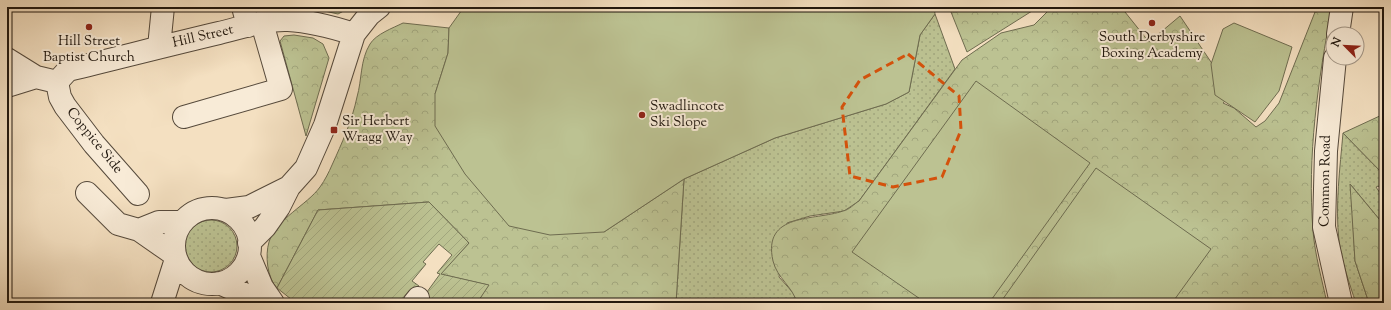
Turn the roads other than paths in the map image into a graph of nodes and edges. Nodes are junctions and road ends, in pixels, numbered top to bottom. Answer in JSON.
{"nodes":[{"id":1,"x":163,"y":7,"type":"edge"},
{"id":2,"x":379,"y":7,"type":"edge"},
{"id":3,"x":1342,"y":7,"type":"edge"},
{"id":4,"x":290,"y":14,"type":"edge"},
{"id":5,"x":251,"y":19,"type":"edge"},
{"id":6,"x":1339,"y":26,"type":"edge"},
{"id":7,"x":354,"y":34,"type":"junction"},
{"id":8,"x":159,"y":47,"type":"junction"},
{"id":9,"x":7,"y":59,"type":"edge"},
{"id":10,"x":1334,"y":66,"type":"edge"},
{"id":11,"x":47,"y":80,"type":"junction"},
{"id":12,"x":7,"y":86,"type":"edge"},
{"id":13,"x":184,"y":117,"type":"dead end"},
{"id":14,"x":289,"y":187,"type":"junction"},
{"id":15,"x":87,"y":193,"type":"dead end"},
{"id":16,"x":138,"y":194,"type":"dead end"},
{"id":17,"x":226,"y":210,"type":"junction"},
{"id":18,"x":182,"y":222,"type":"junction"},
{"id":19,"x":139,"y":230,"type":"junction"},
{"id":20,"x":249,"y":250,"type":"junction"},
{"id":21,"x":176,"y":257,"type":"junction"},
{"id":22,"x":198,"y":281,"type":"junction"},
{"id":23,"x":219,"y":283,"type":"junction"},
{"id":24,"x":162,"y":303,"type":"edge"},
{"id":25,"x":166,"y":303,"type":"edge"},
{"id":26,"x":265,"y":303,"type":"edge"},
{"id":27,"x":273,"y":303,"type":"edge"},
{"id":28,"x":1341,"y":303,"type":"edge"}],
"edges":[{"from":1,"to":8,"type":"street"},
{"from":2,"to":7,"type":"street"},
{"from":3,"to":6,"type":"street"},
{"from":4,"to":5,"type":"street","name":"Hill Street"},
{"from":4,"to":7,"type":"street","name":"Hill Street"},
{"from":5,"to":8,"type":"street","name":"Hill Street"},
{"from":5,"to":13,"type":"street"},
{"from":7,"to":14,"type":"street"},
{"from":8,"to":11,"type":"street","name":"Hill Street"},
{"from":9,"to":11,"type":"street"},
{"from":10,"to":28,"type":"street","name":"Common Road"},
{"from":11,"to":12,"type":"street"},
{"from":11,"to":16,"type":"street","name":"Coppice Side"},
{"from":14,"to":17,"type":"street"},
{"from":14,"to":20,"type":"street"},
{"from":15,"to":19,"type":"street"},
{"from":17,"to":18,"type":"street"},
{"from":17,"to":20,"type":"street"},
{"from":18,"to":19,"type":"street"},
{"from":18,"to":21,"type":"street"},
{"from":19,"to":21,"type":"street"},
{"from":20,"to":23,"type":"street"},
{"from":20,"to":27,"type":"street"},
{"from":21,"to":22,"type":"street"},
{"from":21,"to":24,"type":"street"},
{"from":22,"to":23,"type":"street"},
{"from":22,"to":25,"type":"street"},
{"from":23,"to":26,"type":"street"}]}
